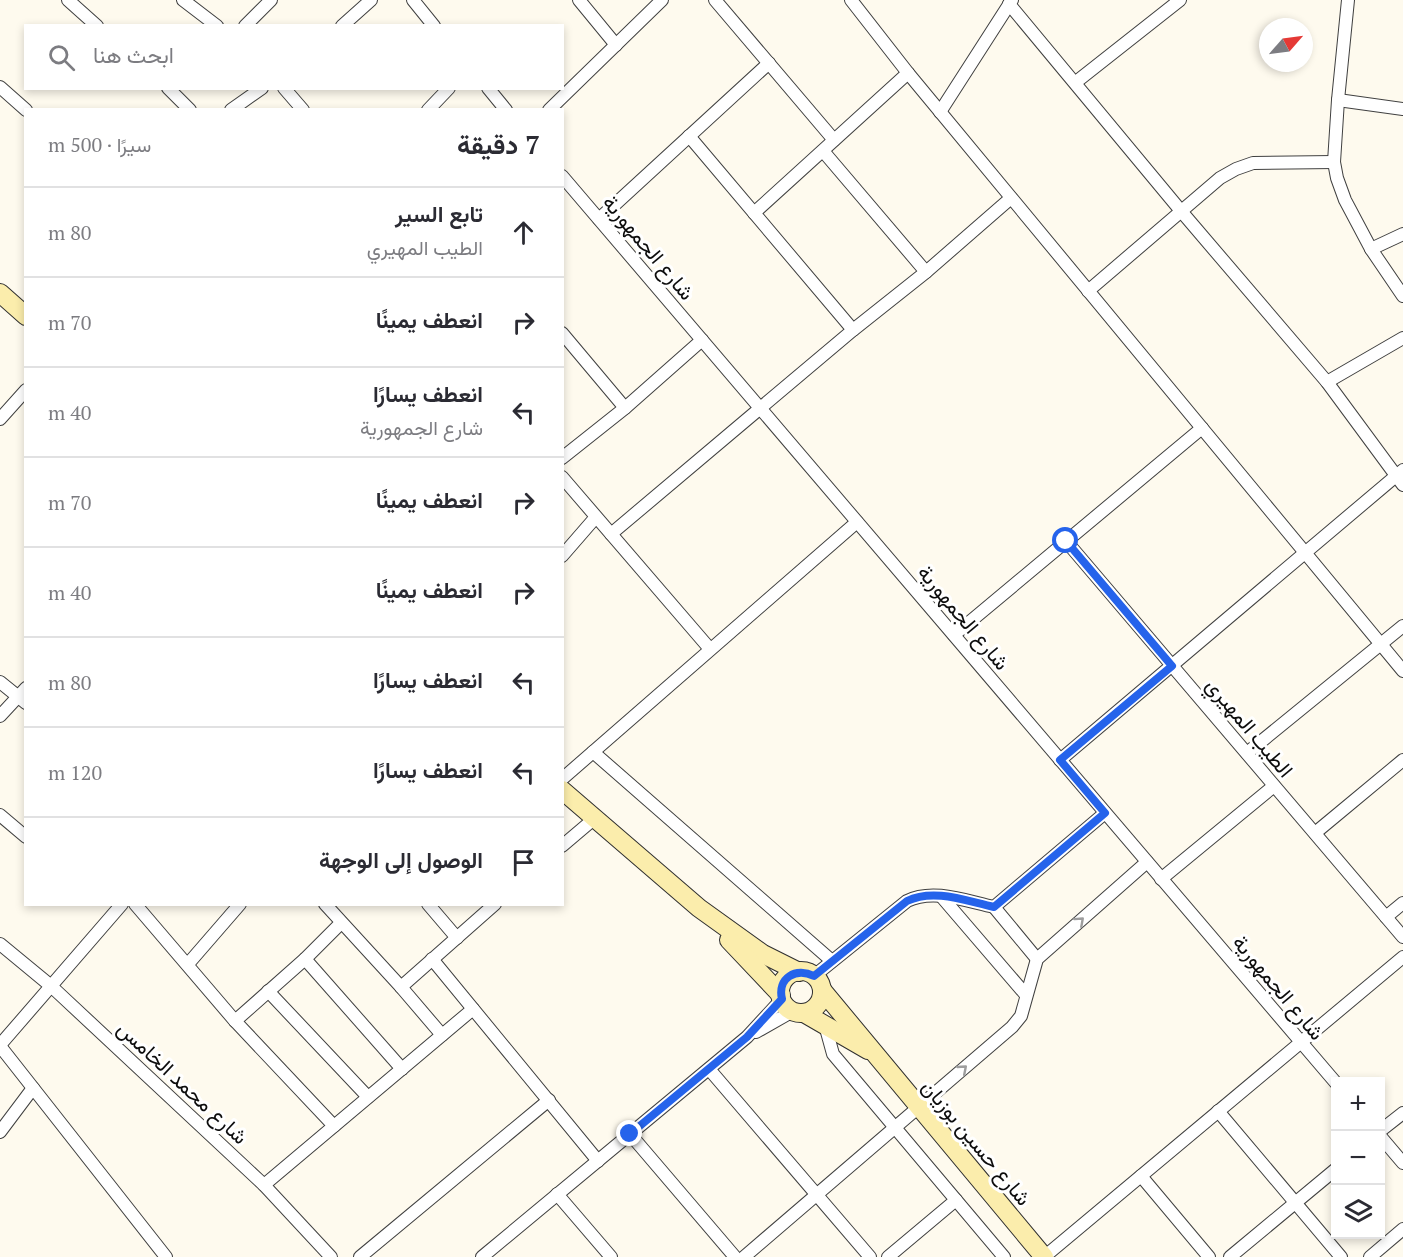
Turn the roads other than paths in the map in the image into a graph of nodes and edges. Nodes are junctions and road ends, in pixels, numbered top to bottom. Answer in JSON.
{"nodes":[{"id":1,"x":68,"y":0,"type":"edge"},
{"id":2,"x":183,"y":0,"type":"edge"},
{"id":3,"x":271,"y":0,"type":"edge"},
{"id":4,"x":371,"y":0,"type":"edge"},
{"id":5,"x":412,"y":0,"type":"edge"},
{"id":6,"x":579,"y":0,"type":"edge"},
{"id":7,"x":662,"y":0,"type":"edge"},
{"id":8,"x":715,"y":0,"type":"edge"},
{"id":9,"x":851,"y":0,"type":"edge"},
{"id":10,"x":1180,"y":0,"type":"edge"},
{"id":11,"x":1348,"y":0,"type":"edge"},
{"id":12,"x":1011,"y":2,"type":"edge"},
{"id":13,"x":95,"y":24,"type":"edge"},
{"id":14,"x":214,"y":24,"type":"edge"},
{"id":15,"x":247,"y":24,"type":"edge"},
{"id":16,"x":344,"y":24,"type":"edge"},
{"id":17,"x":432,"y":24,"type":"edge"},
{"id":18,"x":616,"y":45,"type":"junction"},
{"id":19,"x":769,"y":63,"type":"junction"},
{"id":20,"x":908,"y":73,"type":"junction"},
{"id":21,"x":1076,"y":82,"type":"junction"},
{"id":22,"x":0,"y":87,"type":"edge"},
{"id":23,"x":170,"y":90,"type":"edge"},
{"id":24,"x":259,"y":90,"type":"edge"},
{"id":25,"x":286,"y":90,"type":"edge"},
{"id":26,"x":447,"y":90,"type":"edge"},
{"id":27,"x":490,"y":90,"type":"edge"},
{"id":28,"x":1338,"y":100,"type":"junction"},
{"id":29,"x":24,"y":108,"type":"edge"},
{"id":30,"x":188,"y":108,"type":"edge"},
{"id":31,"x":234,"y":108,"type":"edge"},
{"id":32,"x":301,"y":108,"type":"edge"},
{"id":33,"x":430,"y":108,"type":"edge"},
{"id":34,"x":504,"y":108,"type":"edge"},
{"id":35,"x":551,"y":108,"type":"edge"},
{"id":36,"x":1403,"y":109,"type":"edge"},
{"id":37,"x":940,"y":112,"type":"junction"},
{"id":38,"x":689,"y":136,"type":"junction"},
{"id":39,"x":834,"y":140,"type":"junction"},
{"id":40,"x":823,"y":151,"type":"junction"},
{"id":41,"x":1334,"y":162,"type":"junction"},
{"id":42,"x":564,"y":178,"type":"edge"},
{"id":43,"x":1011,"y":198,"type":"junction"},
{"id":44,"x":1181,"y":211,"type":"junction"},
{"id":45,"x":754,"y":213,"type":"junction"},
{"id":46,"x":599,"y":219,"type":"junction"},
{"id":47,"x":1403,"y":234,"type":"edge"},
{"id":48,"x":1371,"y":249,"type":"junction"},
{"id":49,"x":926,"y":272,"type":"junction"},
{"id":50,"x":1088,"y":291,"type":"junction"},
{"id":51,"x":0,"y":293,"type":"edge"},
{"id":52,"x":1403,"y":296,"type":"edge"},
{"id":53,"x":24,"y":313,"type":"edge"},
{"id":54,"x":853,"y":330,"type":"junction"},
{"id":55,"x":564,"y":335,"type":"edge"},
{"id":56,"x":1403,"y":338,"type":"edge"},
{"id":57,"x":702,"y":340,"type":"junction"},
{"id":58,"x":1327,"y":382,"type":"junction"},
{"id":59,"x":24,"y":392,"type":"edge"},
{"id":60,"x":625,"y":408,"type":"junction"},
{"id":61,"x":760,"y":408,"type":"junction"},
{"id":62,"x":0,"y":419,"type":"edge"},
{"id":63,"x":1202,"y":428,"type":"junction"},
{"id":64,"x":564,"y":456,"type":"edge"},
{"id":65,"x":1400,"y":477,"type":"edge"},
{"id":66,"x":564,"y":479,"type":"edge"},
{"id":67,"x":595,"y":518,"type":"junction"},
{"id":68,"x":857,"y":522,"type":"junction"},
{"id":69,"x":611,"y":534,"type":"junction"},
{"id":70,"x":1066,"y":541,"type":"junction"},
{"id":71,"x":564,"y":554,"type":"edge"},
{"id":72,"x":1306,"y":554,"type":"junction"},
{"id":73,"x":1403,"y":626,"type":"edge"},
{"id":74,"x":954,"y":635,"type":"junction"},
{"id":75,"x":1380,"y":644,"type":"junction"},
{"id":76,"x":710,"y":649,"type":"junction"},
{"id":77,"x":1172,"y":666,"type":"junction"},
{"id":78,"x":1403,"y":671,"type":"edge"},
{"id":79,"x":0,"y":682,"type":"edge"},
{"id":80,"x":23,"y":696,"type":"edge"},
{"id":81,"x":0,"y":716,"type":"edge"},
{"id":82,"x":593,"y":752,"type":"junction"},
{"id":83,"x":1247,"y":753,"type":"junction"},
{"id":84,"x":1060,"y":760,"type":"junction"},
{"id":85,"x":1403,"y":760,"type":"edge"},
{"id":86,"x":564,"y":777,"type":"edge"},
{"id":87,"x":1274,"y":786,"type":"junction"},
{"id":88,"x":564,"y":792,"type":"edge"},
{"id":89,"x":1105,"y":813,"type":"junction"},
{"id":90,"x":0,"y":815,"type":"edge"},
{"id":91,"x":595,"y":818,"type":"junction"},
{"id":92,"x":1315,"y":833,"type":"junction"},
{"id":93,"x":24,"y":835,"type":"edge"},
{"id":94,"x":564,"y":844,"type":"edge"},
{"id":95,"x":1147,"y":862,"type":"junction"},
{"id":96,"x":1161,"y":879,"type":"junction"},
{"id":97,"x":941,"y":896,"type":"junction"},
{"id":98,"x":1403,"y":903,"type":"edge"},
{"id":99,"x":137,"y":906,"type":"edge"},
{"id":100,"x":238,"y":906,"type":"edge"},
{"id":101,"x":327,"y":906,"type":"edge"},
{"id":102,"x":430,"y":906,"type":"edge"},
{"id":103,"x":493,"y":906,"type":"edge"},
{"id":104,"x":994,"y":907,"type":"junction"},
{"id":105,"x":699,"y":908,"type":"junction"},
{"id":106,"x":118,"y":909,"type":"edge"},
{"id":107,"x":1386,"y":917,"type":"junction"},
{"id":108,"x":341,"y":923,"type":"junction"},
{"id":109,"x":1403,"y":937,"type":"edge"},
{"id":110,"x":457,"y":938,"type":"junction"},
{"id":111,"x":0,"y":944,"type":"edge"},
{"id":112,"x":1403,"y":957,"type":"edge"},
{"id":113,"x":305,"y":959,"type":"junction"},
{"id":114,"x":432,"y":960,"type":"junction"},
{"id":115,"x":1038,"y":960,"type":"junction"},
{"id":116,"x":832,"y":961,"type":"junction"},
{"id":117,"x":188,"y":964,"type":"junction"},
{"id":118,"x":812,"y":979,"type":"junction"},
{"id":119,"x":51,"y":986,"type":"junction"},
{"id":120,"x":401,"y":987,"type":"junction"},
{"id":121,"x":268,"y":991,"type":"junction"},
{"id":122,"x":1026,"y":995,"type":"junction"},
{"id":123,"x":790,"y":1005,"type":"junction"},
{"id":124,"x":473,"y":1009,"type":"junction"},
{"id":125,"x":235,"y":1021,"type":"junction"},
{"id":126,"x":825,"y":1025,"type":"junction"},
{"id":127,"x":442,"y":1035,"type":"junction"},
{"id":128,"x":1300,"y":1042,"type":"junction"},
{"id":129,"x":0,"y":1046,"type":"edge"},
{"id":130,"x":877,"y":1055,"type":"junction"},
{"id":131,"x":402,"y":1069,"type":"junction"},
{"id":132,"x":709,"y":1069,"type":"junction"},
{"id":133,"x":1331,"y":1078,"type":"edge"},
{"id":134,"x":33,"y":1088,"type":"junction"},
{"id":135,"x":368,"y":1097,"type":"junction"},
{"id":136,"x":549,"y":1100,"type":"junction"},
{"id":137,"x":919,"y":1108,"type":"junction"},
{"id":138,"x":1218,"y":1112,"type":"junction"},
{"id":139,"x":1403,"y":1113,"type":"edge"},
{"id":140,"x":334,"y":1126,"type":"junction"},
{"id":141,"x":1385,"y":1127,"type":"edge"},
{"id":142,"x":896,"y":1128,"type":"junction"},
{"id":143,"x":0,"y":1132,"type":"edge"},
{"id":144,"x":630,"y":1134,"type":"junction"},
{"id":145,"x":1385,"y":1142,"type":"edge"},
{"id":146,"x":598,"y":1161,"type":"junction"},
{"id":147,"x":1403,"y":1163,"type":"edge"},
{"id":148,"x":1331,"y":1172,"type":"edge"},
{"id":149,"x":1140,"y":1176,"type":"junction"},
{"id":150,"x":264,"y":1185,"type":"junction"},
{"id":151,"x":558,"y":1194,"type":"junction"},
{"id":152,"x":817,"y":1195,"type":"junction"},
{"id":153,"x":956,"y":1200,"type":"junction"},
{"id":154,"x":1295,"y":1203,"type":"junction"},
{"id":155,"x":1403,"y":1229,"type":"edge"},
{"id":156,"x":166,"y":1257,"type":"edge"},
{"id":157,"x":332,"y":1257,"type":"edge"},
{"id":158,"x":360,"y":1257,"type":"edge"},
{"id":159,"x":482,"y":1257,"type":"edge"},
{"id":160,"x":611,"y":1257,"type":"edge"},
{"id":161,"x":735,"y":1257,"type":"edge"},
{"id":162,"x":744,"y":1257,"type":"edge"},
{"id":163,"x":870,"y":1257,"type":"edge"},
{"id":164,"x":888,"y":1257,"type":"edge"},
{"id":165,"x":1004,"y":1257,"type":"edge"},
{"id":166,"x":1044,"y":1257,"type":"edge"},
{"id":167,"x":1209,"y":1257,"type":"edge"},
{"id":168,"x":1230,"y":1257,"type":"edge"},
{"id":169,"x":1341,"y":1257,"type":"edge"},
{"id":170,"x":1370,"y":1257,"type":"edge"}],
"edges":[{"from":1,"to":13,"type":"street"},
{"from":2,"to":14,"type":"street"},
{"from":3,"to":15,"type":"street"},
{"from":4,"to":16,"type":"street"},
{"from":5,"to":17,"type":"street"},
{"from":6,"to":18,"type":"street"},
{"from":7,"to":18,"type":"street"},
{"from":8,"to":19,"type":"street"},
{"from":9,"to":20,"type":"street"},
{"from":10,"to":21,"type":"street"},
{"from":11,"to":28,"type":"street"},
{"from":12,"to":21,"type":"street"},
{"from":12,"to":37,"type":"street"},
{"from":18,"to":35,"type":"street"},
{"from":19,"to":38,"type":"street"},
{"from":19,"to":39,"type":"street"},
{"from":20,"to":37,"type":"street"},
{"from":20,"to":39,"type":"street"},
{"from":21,"to":44,"type":"street"},
{"from":22,"to":29,"type":"street"},
{"from":23,"to":30,"type":"street"},
{"from":24,"to":31,"type":"street"},
{"from":25,"to":32,"type":"street"},
{"from":26,"to":33,"type":"street"},
{"from":27,"to":34,"type":"street"},
{"from":28,"to":36,"type":"street"},
{"from":28,"to":41,"type":"street"},
{"from":37,"to":43,"type":"street"},
{"from":38,"to":45,"type":"street"},
{"from":38,"to":46,"type":"street"},
{"from":39,"to":40,"type":"street"},
{"from":40,"to":45,"type":"street"},
{"from":40,"to":49,"type":"street"},
{"from":41,"to":44,"type":"street"},
{"from":41,"to":48,"type":"street"},
{"from":42,"to":46,"type":"street","name":"شارع الجمهورية"},
{"from":43,"to":49,"type":"street"},
{"from":43,"to":50,"type":"street"},
{"from":44,"to":50,"type":"street"},
{"from":44,"to":58,"type":"street"},
{"from":45,"to":54,"type":"street"},
{"from":46,"to":57,"type":"street","name":"شارع الجمهورية"},
{"from":47,"to":48,"type":"street"},
{"from":48,"to":52,"type":"street"},
{"from":49,"to":54,"type":"street"},
{"from":50,"to":63,"type":"street"},
{"from":51,"to":53,"type":"main road"},
{"from":54,"to":61,"type":"street"},
{"from":55,"to":60,"type":"street"},
{"from":56,"to":58,"type":"street"},
{"from":57,"to":60,"type":"street"},
{"from":57,"to":61,"type":"street","name":"شارع الجمهورية"},
{"from":58,"to":65,"type":"street"},
{"from":59,"to":62,"type":"street"},
{"from":60,"to":64,"type":"street"},
{"from":61,"to":68,"type":"street","name":"شارع الجمهورية"},
{"from":61,"to":69,"type":"street"},
{"from":63,"to":70,"type":"street"},
{"from":63,"to":72,"type":"street"},
{"from":65,"to":72,"type":"street"},
{"from":66,"to":67,"type":"street"},
{"from":67,"to":69,"type":"street"},
{"from":67,"to":71,"type":"street"},
{"from":68,"to":74,"type":"street","name":"شارع الجمهورية"},
{"from":68,"to":76,"type":"street"},
{"from":69,"to":76,"type":"street"},
{"from":70,"to":74,"type":"street"},
{"from":70,"to":77,"type":"street","name":"الطيب المهيري"},
{"from":72,"to":75,"type":"street"},
{"from":72,"to":77,"type":"street"},
{"from":73,"to":75,"type":"street"},
{"from":74,"to":84,"type":"street","name":"شارع الجمهورية"},
{"from":75,"to":78,"type":"street"},
{"from":75,"to":83,"type":"street"},
{"from":76,"to":82,"type":"street"},
{"from":77,"to":83,"type":"street","name":"الطيب المهيري"},
{"from":77,"to":84,"type":"street"},
{"from":79,"to":80,"type":"street"},
{"from":80,"to":81,"type":"street"},
{"from":82,"to":86,"type":"street"},
{"from":82,"to":116,"type":"street"},
{"from":83,"to":87,"type":"street","name":"الطيب المهيري"},
{"from":84,"to":89,"type":"street","name":"شارع الجمهورية"},
{"from":85,"to":92,"type":"street"},
{"from":87,"to":92,"type":"street","name":"الطيب المهيري"},
{"from":87,"to":96,"type":"street"},
{"from":88,"to":91,"type":"main road"},
{"from":89,"to":95,"type":"street","name":"شارع الجمهورية"},
{"from":89,"to":104,"type":"street"},
{"from":90,"to":93,"type":"street"},
{"from":91,"to":94,"type":"street"},
{"from":91,"to":105,"type":"main road"},
{"from":92,"to":107,"type":"street","name":"الطيب المهيري"},
{"from":95,"to":96,"type":"street","name":"شارع الجمهورية"},
{"from":115,"to":95,"type":"street","one_way":true},
{"from":96,"to":128,"type":"street","name":"شارع الجمهورية"},
{"from":97,"to":104,"type":"street"},
{"from":97,"to":116,"type":"street"},
{"from":97,"to":122,"type":"street"},
{"from":98,"to":107,"type":"street"},
{"from":99,"to":117,"type":"street"},
{"from":100,"to":117,"type":"street"},
{"from":101,"to":108,"type":"street"},
{"from":102,"to":110,"type":"street"},
{"from":103,"to":110,"type":"street"},
{"from":104,"to":115,"type":"street"},
{"from":105,"to":118,"type":"main road"},
{"from":105,"to":123,"type":"main road","name":"شارع حسين بوزيان"},
{"from":106,"to":119,"type":"street"},
{"from":107,"to":109,"type":"street","name":"الطيب المهيري"},
{"from":108,"to":113,"type":"street"},
{"from":108,"to":120,"type":"street"},
{"from":110,"to":114,"type":"street"},
{"from":111,"to":119,"type":"street","name":"شارع محمد الخامس"},
{"from":112,"to":128,"type":"street"},
{"from":113,"to":121,"type":"street"},
{"from":113,"to":131,"type":"street"},
{"from":114,"to":120,"type":"street"},
{"from":114,"to":124,"type":"street"},
{"from":115,"to":122,"type":"street"},
{"from":116,"to":118,"type":"street"},
{"from":117,"to":125,"type":"street"},
{"from":118,"to":123,"type":"main road"},
{"from":118,"to":123,"type":"main road"},
{"from":118,"to":130,"type":"main road","name":"شارع حسين بوزيان"},
{"from":119,"to":129,"type":"street"},
{"from":119,"to":150,"type":"street","name":"شارع محمد الخامس"},
{"from":120,"to":127,"type":"street"},
{"from":121,"to":125,"type":"street"},
{"from":121,"to":135,"type":"street"},
{"from":137,"to":122,"type":"street","one_way":true},
{"from":123,"to":126,"type":"main road","name":"شارع حسين بوزيان"},
{"from":123,"to":132,"type":"street"},
{"from":124,"to":127,"type":"street"},
{"from":124,"to":136,"type":"street"},
{"from":125,"to":140,"type":"street"},
{"from":126,"to":130,"type":"main road","name":"شارع حسين بوزيان"},
{"from":126,"to":142,"type":"street"},
{"from":127,"to":131,"type":"street"},
{"from":128,"to":133,"type":"street","name":"شارع الجمهورية"},
{"from":128,"to":138,"type":"street"},
{"from":129,"to":134,"type":"street"},
{"from":130,"to":137,"type":"main road","name":"شارع حسين بوزيان"},
{"from":131,"to":135,"type":"street"},
{"from":132,"to":144,"type":"street"},
{"from":132,"to":152,"type":"street"},
{"from":134,"to":143,"type":"street"},
{"from":134,"to":156,"type":"street"},
{"from":135,"to":140,"type":"street"},
{"from":136,"to":146,"type":"street"},
{"from":136,"to":158,"type":"street"},
{"from":137,"to":142,"type":"street"},
{"from":137,"to":166,"type":"main road","name":"شارع حسين بوزيان"},
{"from":138,"to":149,"type":"street"},
{"from":138,"to":154,"type":"street"},
{"from":139,"to":141,"type":"street"},
{"from":140,"to":150,"type":"street"},
{"from":142,"to":152,"type":"street"},
{"from":142,"to":153,"type":"street"},
{"from":144,"to":146,"type":"street"},
{"from":144,"to":161,"type":"street"},
{"from":145,"to":147,"type":"street"},
{"from":146,"to":151,"type":"street"},
{"from":148,"to":154,"type":"street"},
{"from":149,"to":166,"type":"street"},
{"from":149,"to":167,"type":"street"},
{"from":150,"to":157,"type":"street","name":"شارع محمد الخامس"},
{"from":151,"to":159,"type":"street"},
{"from":151,"to":160,"type":"street"},
{"from":152,"to":162,"type":"street"},
{"from":152,"to":163,"type":"street"},
{"from":153,"to":164,"type":"street"},
{"from":153,"to":165,"type":"street"},
{"from":154,"to":168,"type":"street"},
{"from":154,"to":169,"type":"street"},
{"from":155,"to":170,"type":"street"}]}
